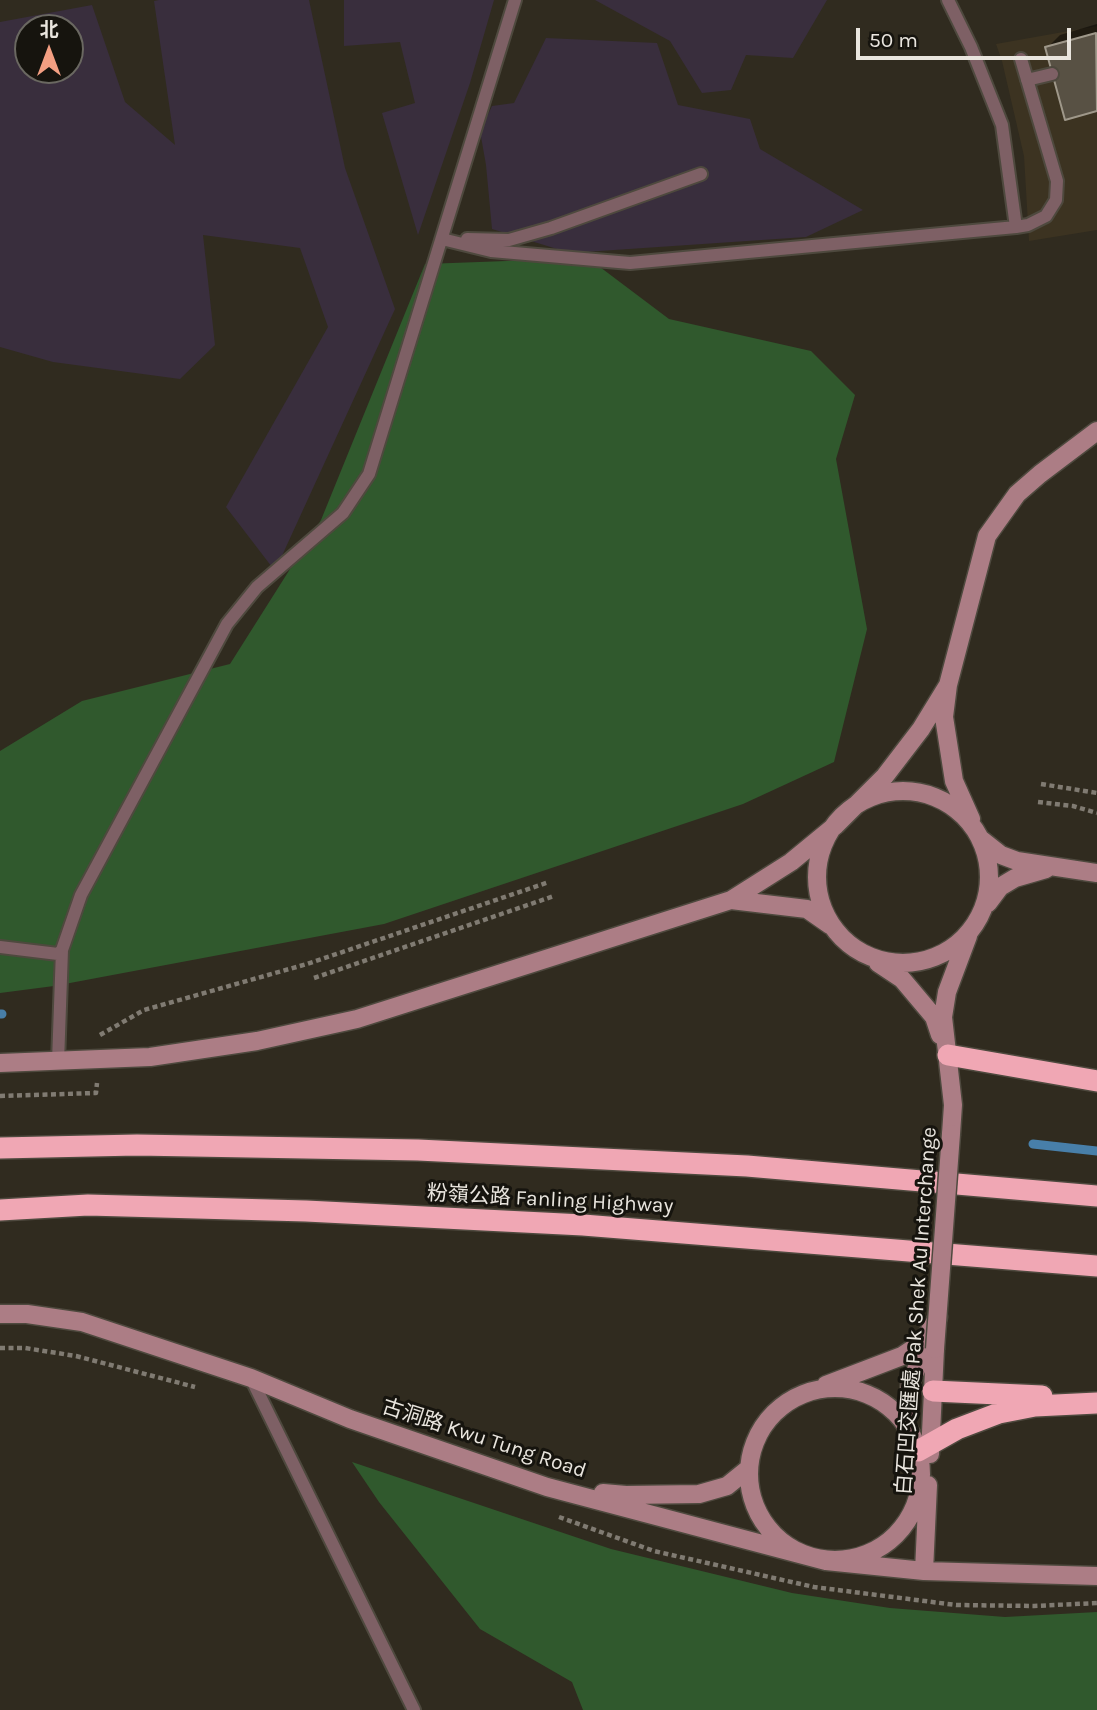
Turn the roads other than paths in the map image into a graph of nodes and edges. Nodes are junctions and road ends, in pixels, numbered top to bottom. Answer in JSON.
{"nodes":[{"id":1,"x":515,"y":0,"type":"edge"},
{"id":2,"x":948,"y":0,"type":"edge"},
{"id":3,"x":1021,"y":59,"type":"dead end"},
{"id":4,"x":1052,"y":74,"type":"dead end"},
{"id":5,"x":1027,"y":80,"type":"junction"},
{"id":6,"x":701,"y":174,"type":"dead end"},
{"id":7,"x":1016,"y":227,"type":"junction"},
{"id":8,"x":442,"y":239,"type":"junction"},
{"id":9,"x":1097,"y":432,"type":"edge"},
{"id":10,"x":948,"y":685,"type":"junction"},
{"id":11,"x":829,"y":832,"type":"junction"},
{"id":12,"x":977,"y":833,"type":"junction"},
{"id":13,"x":1089,"y":872,"type":"edge"},
{"id":14,"x":731,"y":900,"type":"junction"},
{"id":15,"x":984,"y":909,"type":"junction"},
{"id":16,"x":834,"y":927,"type":"junction"},
{"id":17,"x":969,"y":933,"type":"junction"},
{"id":18,"x":0,"y":947,"type":"edge"},
{"id":19,"x":62,"y":950,"type":"junction"},
{"id":20,"x":866,"y":955,"type":"junction"},
{"id":21,"x":948,"y":1055,"type":"junction"},
{"id":22,"x":58,"y":1062,"type":"junction"},
{"id":23,"x":0,"y":1063,"type":"edge"},
{"id":24,"x":1097,"y":1081,"type":"edge"},
{"id":25,"x":0,"y":1148,"type":"edge"},
{"id":26,"x":1097,"y":1196,"type":"edge"},
{"id":27,"x":0,"y":1210,"type":"edge"},
{"id":28,"x":1097,"y":1266,"type":"edge"},
{"id":29,"x":0,"y":1314,"type":"edge"},
{"id":30,"x":938,"y":1316,"type":"junction"},
{"id":31,"x":251,"y":1378,"type":"junction"},
{"id":32,"x":933,"y":1391,"type":"junction"},
{"id":33,"x":809,"y":1392,"type":"junction"},
{"id":34,"x":1097,"y":1401,"type":"edge"},
{"id":35,"x":906,"y":1425,"type":"junction"},
{"id":36,"x":918,"y":1451,"type":"junction"},
{"id":37,"x":748,"y":1469,"type":"junction"},
{"id":38,"x":547,"y":1487,"type":"junction"},
{"id":39,"x":913,"y":1509,"type":"junction"},
{"id":40,"x":826,"y":1561,"type":"junction"},
{"id":41,"x":924,"y":1571,"type":"junction"},
{"id":42,"x":963,"y":1572,"type":"junction"},
{"id":43,"x":1097,"y":1576,"type":"edge"},
{"id":44,"x":414,"y":1710,"type":"edge"}],
"edges":[{"from":1,"to":8,"type":"lane"},
{"from":2,"to":7,"type":"lane"},
{"from":3,"to":5,"type":"lane"},
{"from":4,"to":5,"type":"lane"},
{"from":5,"to":7,"type":"lane"},
{"from":6,"to":8,"type":"lane"},
{"from":7,"to":8,"type":"lane"},
{"from":8,"to":19,"type":"lane"},
{"from":9,"to":10,"type":"street"},
{"from":10,"to":11,"type":"street"},
{"from":10,"to":12,"type":"street"},
{"from":11,"to":12,"type":"street"},
{"from":11,"to":14,"type":"street"},
{"from":11,"to":16,"type":"street"},
{"from":12,"to":13,"type":"street"},
{"from":12,"to":15,"type":"street"},
{"from":13,"to":15,"type":"street"},
{"from":14,"to":16,"type":"street"},
{"from":14,"to":22,"type":"street"},
{"from":15,"to":17,"type":"street"},
{"from":16,"to":20,"type":"street"},
{"from":17,"to":20,"type":"street"},
{"from":17,"to":21,"type":"street"},
{"from":18,"to":19,"type":"lane"},
{"from":19,"to":22,"type":"lane"},
{"from":20,"to":21,"type":"street"},
{"from":21,"to":24,"type":"highway"},
{"from":21,"to":30,"type":"street","name":"白石凹交匯處 Pak Shek Au Interchange","bridge":true},
{"from":22,"to":23,"type":"street"},
{"from":25,"to":26,"type":"highway","name":"粉嶺公路 Fanling Highway"},
{"from":27,"to":28,"type":"highway","name":"粉嶺公路 Fanling Highway"},
{"from":29,"to":31,"type":"street","name":"古洞路 Kwu Tung Road"},
{"from":30,"to":32,"type":"street","name":"白石凹交匯處 Pak Shek Au Interchange","bridge":true},
{"from":30,"to":33,"type":"street"},
{"from":30,"to":35,"type":"street"},
{"from":31,"to":38,"type":"street","name":"古洞路 Kwu Tung Road"},
{"from":31,"to":44,"type":"lane"},
{"from":32,"to":34,"type":"highway"},
{"from":32,"to":41,"type":"street","name":"白石凹交匯處 Pak Shek Au Interchange"},
{"from":33,"to":35,"type":"street"},
{"from":33,"to":37,"type":"street"},
{"from":34,"to":36,"type":"highway"},
{"from":35,"to":36,"type":"street"},
{"from":36,"to":39,"type":"street"},
{"from":37,"to":38,"type":"street"},
{"from":37,"to":40,"type":"street"},
{"from":38,"to":40,"type":"street","name":"古洞路 Kwu Tung Road"},
{"from":39,"to":40,"type":"street"},
{"from":39,"to":42,"type":"street","name":"古洞路 Kwu Tung Road"},
{"from":40,"to":41,"type":"street","name":"古洞路 Kwu Tung Road"},
{"from":41,"to":42,"type":"street","name":"古洞路 Kwu Tung Road"},
{"from":42,"to":43,"type":"street","name":"古洞路 Kwu Tung Road"}]}
